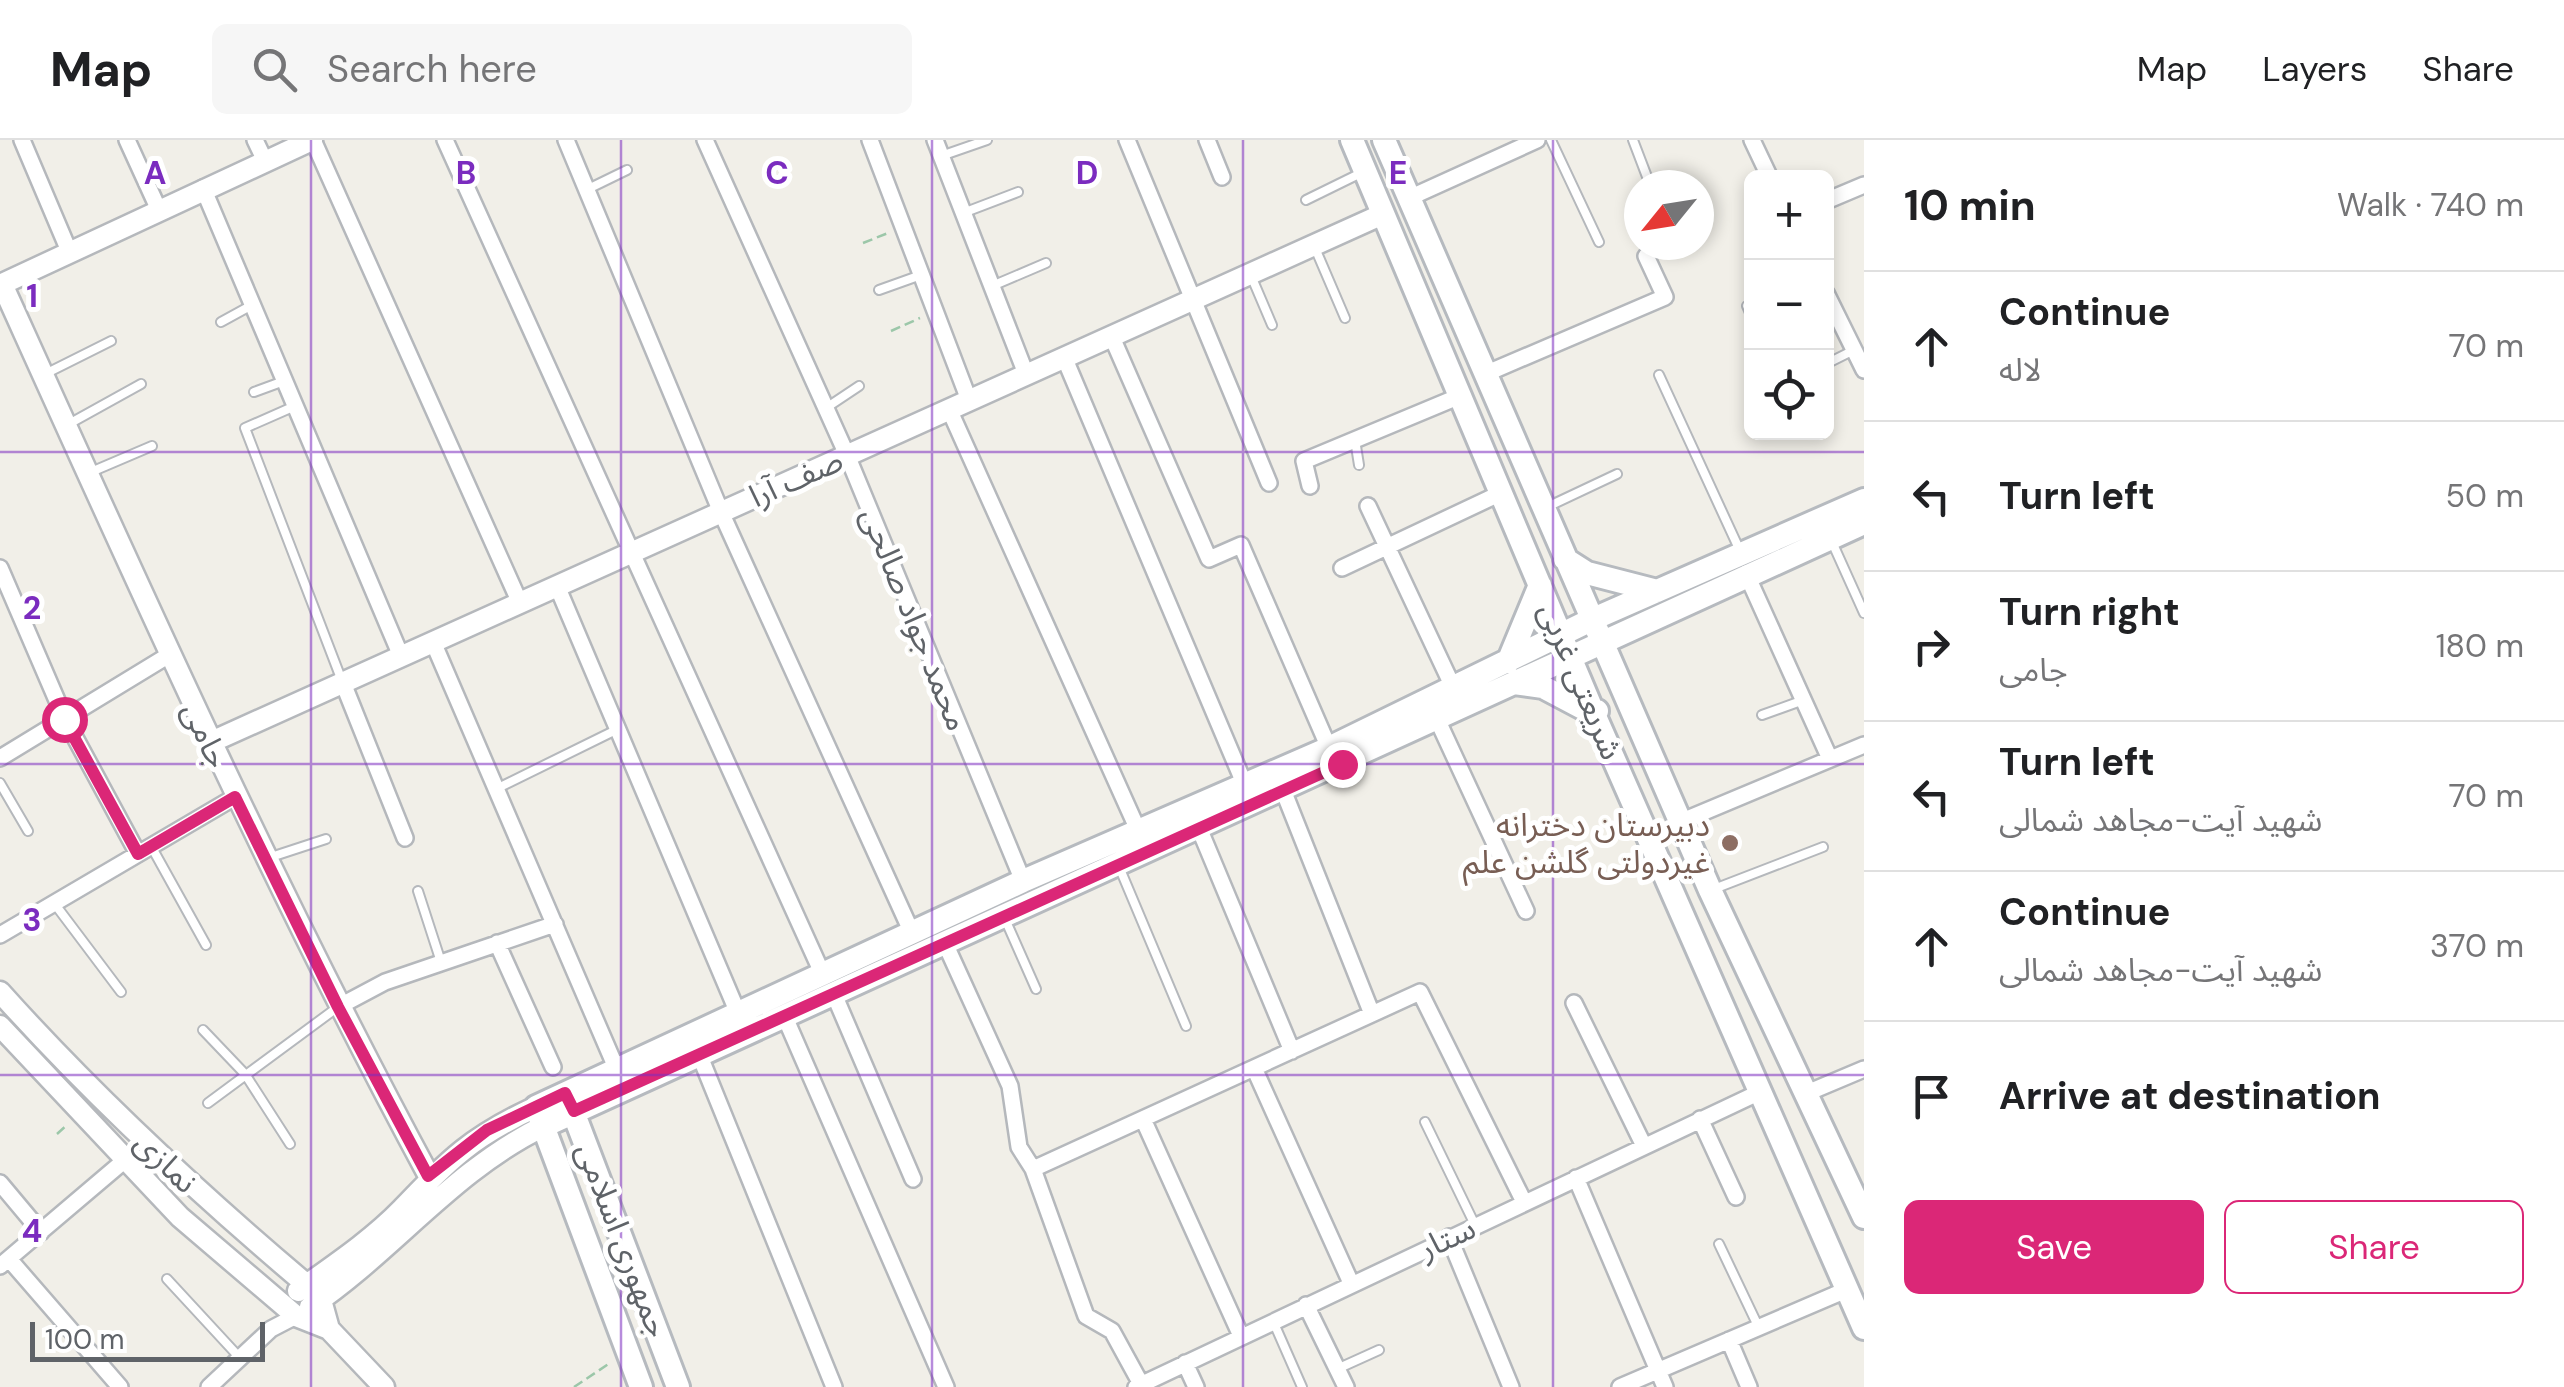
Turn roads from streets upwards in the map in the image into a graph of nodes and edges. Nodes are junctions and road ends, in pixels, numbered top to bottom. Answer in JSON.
{"nodes":[{"id":1,"x":22,"y":140,"type":"edge"},
{"id":2,"x":127,"y":140,"type":"edge"},
{"id":3,"x":255,"y":140,"type":"edge"},
{"id":4,"x":312,"y":140,"type":"edge"},
{"id":5,"x":445,"y":140,"type":"edge"},
{"id":6,"x":566,"y":140,"type":"edge"},
{"id":7,"x":705,"y":140,"type":"edge"},
{"id":8,"x":870,"y":140,"type":"edge"},
{"id":9,"x":935,"y":140,"type":"edge"},
{"id":10,"x":1127,"y":140,"type":"edge"},
{"id":11,"x":1207,"y":140,"type":"edge"},
{"id":12,"x":1352,"y":140,"type":"edge"},
{"id":13,"x":1384,"y":140,"type":"edge"},
{"id":14,"x":1537,"y":140,"type":"edge"},
{"id":15,"x":1752,"y":140,"type":"edge"},
{"id":16,"x":265,"y":161,"type":"junction"},
{"id":17,"x":1766,"y":170,"type":"edge"},
{"id":18,"x":1222,"y":178,"type":"dead end"},
{"id":19,"x":1864,"y":184,"type":"edge"},
{"id":20,"x":203,"y":188,"type":"junction"},
{"id":21,"x":1834,"y":197,"type":"edge"},
{"id":22,"x":1409,"y":198,"type":"junction"},
{"id":23,"x":158,"y":208,"type":"junction"},
{"id":24,"x":1383,"y":214,"type":"junction"},
{"id":25,"x":69,"y":251,"type":"junction"},
{"id":26,"x":1648,"y":260,"type":"edge"},
{"id":27,"x":1,"y":285,"type":"edge"},
{"id":28,"x":1192,"y":299,"type":"junction"},
{"id":29,"x":1834,"y":309,"type":"edge"},
{"id":30,"x":1112,"y":336,"type":"junction"},
{"id":31,"x":1064,"y":357,"type":"junction"},
{"id":32,"x":1864,"y":370,"type":"edge"},
{"id":33,"x":1026,"y":374,"type":"junction"},
{"id":34,"x":1485,"y":374,"type":"junction"},
{"id":35,"x":1460,"y":396,"type":"junction"},
{"id":36,"x":959,"y":404,"type":"junction"},
{"id":37,"x":847,"y":455,"type":"junction"},
{"id":38,"x":1269,"y":483,"type":"dead end"},
{"id":39,"x":1310,"y":486,"type":"dead end"},
{"id":40,"x":1501,"y":494,"type":"junction"},
{"id":41,"x":1864,"y":500,"type":"edge"},
{"id":42,"x":1368,"y":506,"type":"dead end"},
{"id":43,"x":721,"y":512,"type":"junction"},
{"id":44,"x":1864,"y":524,"type":"edge"},
{"id":45,"x":1387,"y":547,"type":"junction"},
{"id":46,"x":631,"y":552,"type":"junction"},
{"id":47,"x":1565,"y":559,"type":"junction"},
{"id":48,"x":1744,"y":564,"type":"junction"},
{"id":49,"x":0,"y":568,"type":"edge"},
{"id":50,"x":1342,"y":568,"type":"dead end"},
{"id":51,"x":557,"y":586,"type":"junction"},
{"id":52,"x":1540,"y":586,"type":"junction"},
{"id":53,"x":1656,"y":591,"type":"junction"},
{"id":54,"x":520,"y":602,"type":"junction"},
{"id":55,"x":1592,"y":620,"type":"junction"},
{"id":56,"x":1562,"y":635,"type":"junction"},
{"id":57,"x":433,"y":642,"type":"junction"},
{"id":58,"x":1601,"y":642,"type":"junction"},
{"id":59,"x":170,"y":656,"type":"junction"},
{"id":60,"x":401,"y":656,"type":"junction"},
{"id":61,"x":1572,"y":656,"type":"junction"},
{"id":62,"x":1511,"y":673,"type":"junction"},
{"id":63,"x":343,"y":683,"type":"junction"},
{"id":64,"x":1486,"y":684,"type":"junction"},
{"id":65,"x":1453,"y":687,"type":"junction"},
{"id":66,"x":1626,"y":699,"type":"junction"},
{"id":67,"x":1594,"y":714,"type":"junction"},
{"id":68,"x":1436,"y":718,"type":"junction"},
{"id":69,"x":64,"y":719,"type":"junction"},
{"id":70,"x":209,"y":743,"type":"junction"},
{"id":71,"x":1864,"y":745,"type":"edge"},
{"id":72,"x":1330,"y":748,"type":"junction"},
{"id":73,"x":0,"y":758,"type":"edge"},
{"id":74,"x":1830,"y":759,"type":"junction"},
{"id":75,"x":1244,"y":783,"type":"junction"},
{"id":76,"x":1283,"y":790,"type":"junction"},
{"id":77,"x":235,"y":797,"type":"junction"},
{"id":78,"x":1680,"y":822,"type":"junction"},
{"id":79,"x":1200,"y":828,"type":"junction"},
{"id":80,"x":1138,"y":830,"type":"junction"},
{"id":81,"x":405,"y":838,"type":"dead end"},
{"id":82,"x":145,"y":850,"type":"junction"},
{"id":83,"x":1022,"y":881,"type":"junction"},
{"id":84,"x":1526,"y":911,"type":"dead end"},
{"id":85,"x":555,"y":924,"type":"junction"},
{"id":86,"x":912,"y":933,"type":"junction"},
{"id":87,"x":0,"y":934,"type":"edge"},
{"id":88,"x":944,"y":942,"type":"junction"},
{"id":89,"x":497,"y":944,"type":"junction"},
{"id":90,"x":828,"y":983,"type":"junction"},
{"id":91,"x":0,"y":992,"type":"edge"},
{"id":92,"x":1574,"y":1002,"type":"dead end"},
{"id":93,"x":338,"y":1007,"type":"junction"},
{"id":94,"x":738,"y":1012,"type":"junction"},
{"id":95,"x":784,"y":1014,"type":"junction"},
{"id":96,"x":1372,"y":1014,"type":"junction"},
{"id":97,"x":0,"y":1026,"type":"edge"},
{"id":98,"x":1292,"y":1051,"type":"junction"},
{"id":99,"x":699,"y":1054,"type":"junction"},
{"id":100,"x":553,"y":1066,"type":"dead end"},
{"id":101,"x":1254,"y":1068,"type":"junction"},
{"id":102,"x":1864,"y":1069,"type":"edge"},
{"id":103,"x":617,"y":1070,"type":"junction"},
{"id":104,"x":1760,"y":1092,"type":"junction"},
{"id":105,"x":1808,"y":1092,"type":"junction"},
{"id":106,"x":570,"y":1102,"type":"junction"},
{"id":107,"x":540,"y":1116,"type":"junction"},
{"id":108,"x":1144,"y":1118,"type":"junction"},
{"id":109,"x":1700,"y":1120,"type":"junction"},
{"id":110,"x":1644,"y":1146,"type":"junction"},
{"id":111,"x":125,"y":1160,"type":"junction"},
{"id":112,"x":1033,"y":1169,"type":"junction"},
{"id":113,"x":428,"y":1176,"type":"junction"},
{"id":114,"x":1576,"y":1178,"type":"junction"},
{"id":115,"x":913,"y":1179,"type":"dead end"},
{"id":116,"x":0,"y":1183,"type":"edge"},
{"id":117,"x":1736,"y":1197,"type":"dead end"},
{"id":118,"x":1524,"y":1202,"type":"junction"},
{"id":119,"x":1864,"y":1217,"type":"edge"},
{"id":120,"x":40,"y":1232,"type":"junction"},
{"id":121,"x":1449,"y":1237,"type":"junction"},
{"id":122,"x":5,"y":1262,"type":"edge"},
{"id":123,"x":1351,"y":1283,"type":"junction"},
{"id":124,"x":1846,"y":1290,"type":"junction"},
{"id":125,"x":314,"y":1292,"type":"junction"},
{"id":126,"x":1306,"y":1305,"type":"junction"},
{"id":127,"x":289,"y":1310,"type":"junction"},
{"id":128,"x":1864,"y":1328,"type":"edge"},
{"id":129,"x":329,"y":1329,"type":"junction"},
{"id":130,"x":1241,"y":1336,"type":"junction"},
{"id":131,"x":1730,"y":1340,"type":"junction"},
{"id":132,"x":1185,"y":1363,"type":"junction"},
{"id":133,"x":1658,"y":1371,"type":"junction"},
{"id":134,"x":1138,"y":1386,"type":"edge"},
{"id":135,"x":120,"y":1387,"type":"edge"},
{"id":136,"x":209,"y":1387,"type":"edge"},
{"id":137,"x":384,"y":1387,"type":"edge"},
{"id":138,"x":641,"y":1387,"type":"edge"},
{"id":139,"x":678,"y":1387,"type":"edge"},
{"id":140,"x":834,"y":1387,"type":"edge"},
{"id":141,"x":946,"y":1387,"type":"edge"},
{"id":142,"x":1196,"y":1387,"type":"edge"},
{"id":143,"x":1346,"y":1387,"type":"edge"},
{"id":144,"x":1510,"y":1387,"type":"edge"},
{"id":145,"x":1620,"y":1387,"type":"edge"},
{"id":146,"x":1665,"y":1387,"type":"edge"},
{"id":147,"x":1749,"y":1387,"type":"edge"}],
"edges":[{"from":1,"to":25,"type":"street"},
{"from":2,"to":23,"type":"street"},
{"from":3,"to":16,"type":"street"},
{"from":4,"to":16,"type":"street"},
{"from":4,"to":54,"type":"street"},
{"from":5,"to":46,"type":"street"},
{"from":6,"to":43,"type":"street"},
{"from":7,"to":37,"type":"street","name":"محمد جواد صالحی"},
{"from":8,"to":36,"type":"street"},
{"from":9,"to":33,"type":"street"},
{"from":10,"to":28,"type":"street"},
{"from":11,"to":18,"type":"street"},
{"from":12,"to":24,"type":"main road","name":"شریعتی غربی"},
{"from":13,"to":22,"type":"main road","name":"شریعتی غربی"},
{"from":14,"to":22,"type":"street"},
{"from":15,"to":17,"type":"street"},
{"from":16,"to":20,"type":"street"},
{"from":19,"to":21,"type":"street"},
{"from":20,"to":23,"type":"street"},
{"from":20,"to":60,"type":"street"},
{"from":22,"to":34,"type":"main road","name":"شریعتی غربی"},
{"from":23,"to":25,"type":"street"},
{"from":24,"to":28,"type":"street","name":"صف آرا"},
{"from":24,"to":35,"type":"main road","name":"شریعتی غربی"},
{"from":25,"to":27,"type":"street"},
{"from":26,"to":34,"type":"street"},
{"from":27,"to":59,"type":"street","name":"جامی"},
{"from":28,"to":30,"type":"street","name":"صف آرا"},
{"from":28,"to":38,"type":"street"},
{"from":29,"to":32,"type":"street"},
{"from":30,"to":31,"type":"street","name":"صف آرا"},
{"from":30,"to":72,"type":"street"},
{"from":31,"to":33,"type":"street","name":"صف آرا"},
{"from":31,"to":75,"type":"street"},
{"from":33,"to":36,"type":"street","name":"صف آرا"},
{"from":34,"to":47,"type":"main road","name":"شریعتی غربی"},
{"from":35,"to":39,"type":"street"},
{"from":35,"to":40,"type":"main road","name":"شریعتی غربی"},
{"from":36,"to":37,"type":"street","name":"صف آرا"},
{"from":36,"to":80,"type":"street"},
{"from":37,"to":43,"type":"street","name":"صف آرا"},
{"from":37,"to":83,"type":"street","name":"محمد جواد صالحی"},
{"from":40,"to":45,"type":"street"},
{"from":40,"to":52,"type":"main road","name":"شریعتی غربی"},
{"from":41,"to":48,"type":"main road"},
{"from":42,"to":45,"type":"street"},
{"from":43,"to":46,"type":"street","name":"صف آرا"},
{"from":43,"to":86,"type":"street"},
{"from":44,"to":48,"type":"main road"},
{"from":45,"to":50,"type":"street"},
{"from":45,"to":65,"type":"street"},
{"from":46,"to":51,"type":"street","name":"صف آرا"},
{"from":46,"to":90,"type":"street"},
{"from":47,"to":53,"type":"main road"},
{"from":47,"to":55,"type":"main road","name":"شریعتی غربی"},
{"from":48,"to":53,"type":"main road"},
{"from":48,"to":58,"type":"main road"},
{"from":48,"to":74,"type":"street"},
{"from":49,"to":69,"type":"street"},
{"from":51,"to":54,"type":"street","name":"صف آرا"},
{"from":51,"to":94,"type":"street"},
{"from":52,"to":56,"type":"main road","name":"شریعتی غربی"},
{"from":52,"to":62,"type":"main road"},
{"from":53,"to":55,"type":"main road"},
{"from":54,"to":57,"type":"street","name":"صف آرا"},
{"from":55,"to":56,"type":"main road"},
{"from":55,"to":58,"type":"main road","name":"شریعتی غربی"},
{"from":56,"to":61,"type":"main road","name":"شریعتی غربی"},
{"from":56,"to":62,"type":"main road"},
{"from":57,"to":60,"type":"street","name":"صف آرا"},
{"from":57,"to":85,"type":"street"},
{"from":58,"to":61,"type":"main road"},
{"from":58,"to":66,"type":"main road","name":"شریعتی غربی"},
{"from":59,"to":69,"type":"street"},
{"from":59,"to":70,"type":"street","name":"جامی"},
{"from":60,"to":63,"type":"street","name":"صف آرا"},
{"from":61,"to":62,"type":"main road"},
{"from":61,"to":67,"type":"main road","name":"شریعتی غربی"},
{"from":62,"to":64,"type":"main road"},
{"from":62,"to":67,"type":"main road"},
{"from":63,"to":70,"type":"street","name":"صف آرا"},
{"from":63,"to":81,"type":"street"},
{"from":64,"to":65,"type":"main road"},
{"from":64,"to":68,"type":"main road"},
{"from":65,"to":72,"type":"main road"},
{"from":66,"to":67,"type":"main road"},
{"from":66,"to":78,"type":"main road","name":"شریعتی غربی"},
{"from":67,"to":104,"type":"main road","name":"شریعتی غربی"},
{"from":68,"to":76,"type":"main road"},
{"from":68,"to":84,"type":"street"},
{"from":69,"to":73,"type":"street"},
{"from":69,"to":82,"type":"street"},
{"from":70,"to":77,"type":"street","name":"جامی"},
{"from":71,"to":74,"type":"street"},
{"from":72,"to":75,"type":"main road"},
{"from":74,"to":78,"type":"street"},
{"from":75,"to":80,"type":"main road"},
{"from":76,"to":79,"type":"main road"},
{"from":76,"to":96,"type":"street"},
{"from":77,"to":82,"type":"street"},
{"from":77,"to":93,"type":"street","name":"جامی"},
{"from":78,"to":105,"type":"main road","name":"شریعتی غربی"},
{"from":79,"to":88,"type":"main road"},
{"from":79,"to":98,"type":"street"},
{"from":80,"to":83,"type":"main road"},
{"from":82,"to":87,"type":"street"},
{"from":83,"to":86,"type":"main road"},
{"from":85,"to":89,"type":"street"},
{"from":85,"to":103,"type":"street"},
{"from":86,"to":90,"type":"main road"},
{"from":88,"to":90,"type":"main road"},
{"from":88,"to":112,"type":"street"},
{"from":89,"to":93,"type":"street"},
{"from":89,"to":100,"type":"street"},
{"from":90,"to":94,"type":"main road"},
{"from":90,"to":95,"type":"main road"},
{"from":90,"to":115,"type":"street"},
{"from":91,"to":125,"type":"street","name":"نمازی"},
{"from":92,"to":110,"type":"street"},
{"from":93,"to":113,"type":"street","name":"جامی"},
{"from":94,"to":103,"type":"main road"},
{"from":95,"to":99,"type":"main road"},
{"from":95,"to":141,"type":"street"},
{"from":96,"to":98,"type":"street"},
{"from":96,"to":118,"type":"street"},
{"from":97,"to":111,"type":"street","name":"نمازی"},
{"from":98,"to":101,"type":"street"},
{"from":99,"to":106,"type":"main road"},
{"from":99,"to":140,"type":"street"},
{"from":101,"to":108,"type":"street"},
{"from":101,"to":123,"type":"street"},
{"from":102,"to":105,"type":"street"},
{"from":103,"to":106,"type":"main road"},
{"from":104,"to":109,"type":"street","name":"ستار"},
{"from":104,"to":124,"type":"main road","name":"شریعتی غربی"},
{"from":105,"to":119,"type":"main road","name":"شریعتی غربی"},
{"from":106,"to":107,"type":"main road"},
{"from":106,"to":139,"type":"main road","name":"جمهوری اسلامی"},
{"from":107,"to":113,"type":"street"},
{"from":107,"to":125,"type":"street"},
{"from":107,"to":138,"type":"main road","name":"جمهوری اسلامی"},
{"from":108,"to":112,"type":"street"},
{"from":108,"to":130,"type":"street"},
{"from":109,"to":110,"type":"street","name":"ستار"},
{"from":109,"to":117,"type":"street"},
{"from":110,"to":114,"type":"street","name":"ستار"},
{"from":111,"to":120,"type":"street"},
{"from":111,"to":127,"type":"street","name":"نمازی"},
{"from":112,"to":134,"type":"street"},
{"from":113,"to":125,"type":"street"},
{"from":114,"to":118,"type":"street","name":"ستار"},
{"from":114,"to":133,"type":"street"},
{"from":116,"to":120,"type":"street"},
{"from":118,"to":121,"type":"street","name":"ستار"},
{"from":120,"to":122,"type":"street"},
{"from":121,"to":123,"type":"street","name":"ستار"},
{"from":121,"to":144,"type":"street"},
{"from":122,"to":135,"type":"street"},
{"from":123,"to":126,"type":"street","name":"ستار"},
{"from":124,"to":128,"type":"main road","name":"شریعتی غربی"},
{"from":124,"to":131,"type":"street"},
{"from":125,"to":127,"type":"street"},
{"from":125,"to":129,"type":"street","name":"نمازی"},
{"from":126,"to":130,"type":"street","name":"ستار"},
{"from":126,"to":143,"type":"street"},
{"from":127,"to":129,"type":"street","name":"نمازی"},
{"from":127,"to":136,"type":"street"},
{"from":129,"to":137,"type":"street","name":"نمازی"},
{"from":130,"to":132,"type":"street","name":"ستار"},
{"from":131,"to":133,"type":"street"},
{"from":131,"to":147,"type":"street"},
{"from":132,"to":134,"type":"street","name":"ستار"},
{"from":132,"to":142,"type":"street"},
{"from":133,"to":145,"type":"street"},
{"from":133,"to":146,"type":"street"}]}
